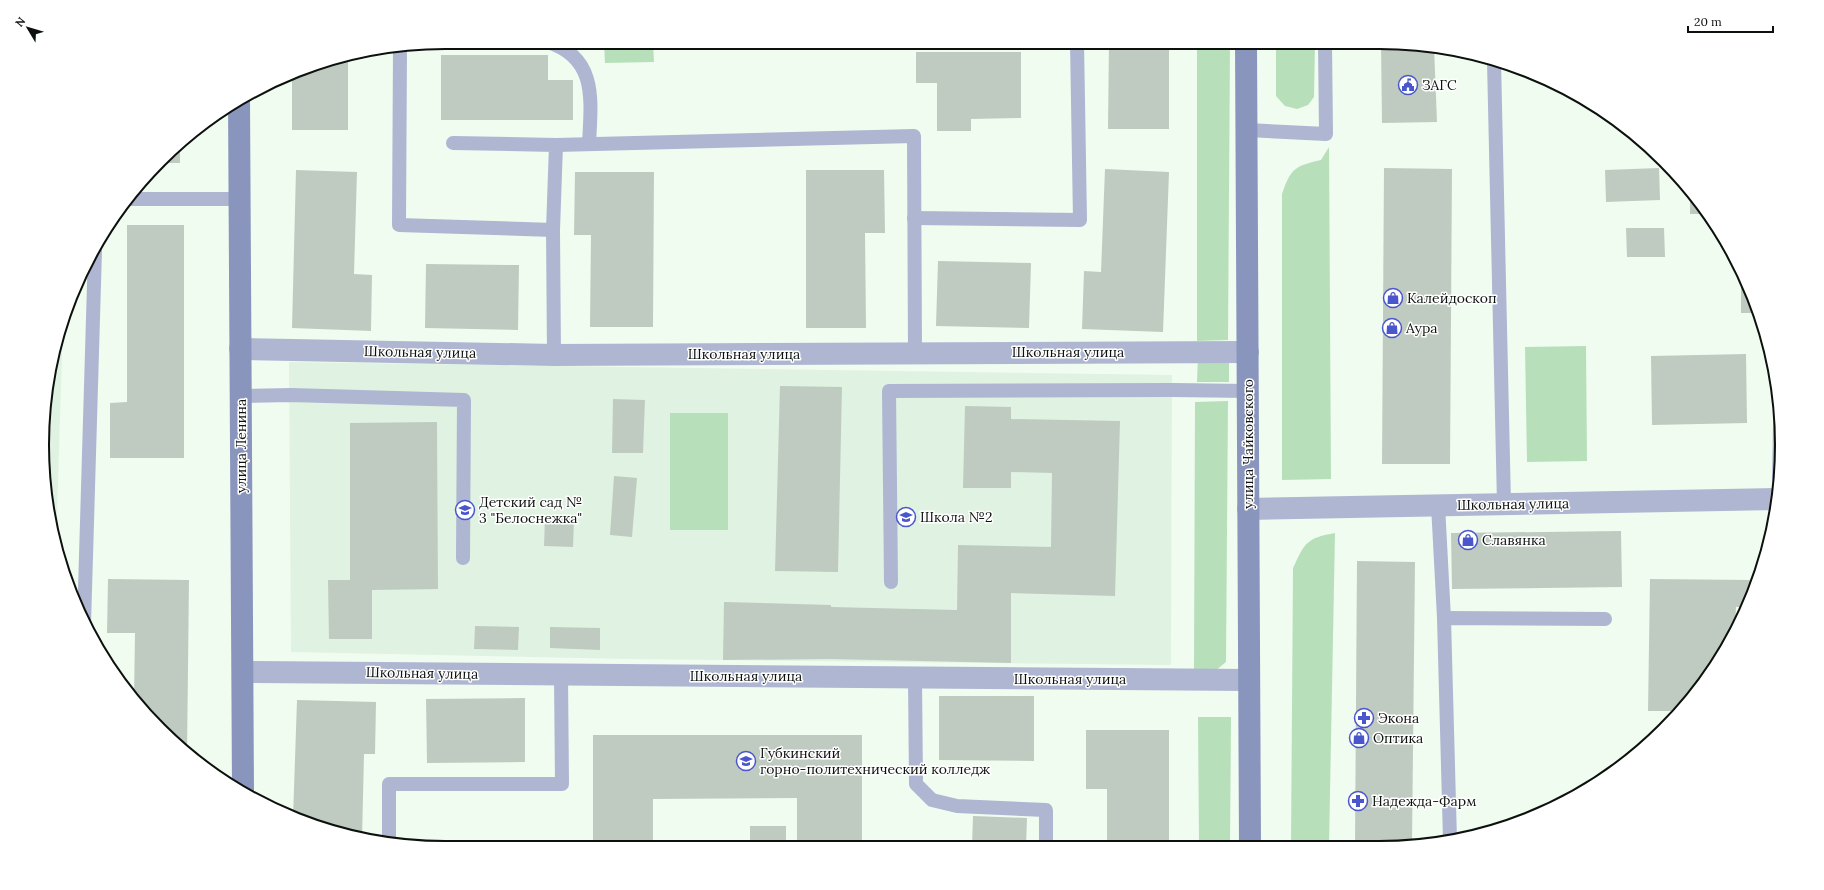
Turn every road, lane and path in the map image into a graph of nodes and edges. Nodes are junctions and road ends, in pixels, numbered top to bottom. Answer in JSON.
{"nodes":[{"id":1,"x":564,"y":49,"type":"edge"},
{"id":2,"x":1077,"y":49,"type":"edge"},
{"id":3,"x":1246,"y":49,"type":"edge"},
{"id":4,"x":1325,"y":49,"type":"edge"},
{"id":5,"x":400,"y":51,"type":"edge"},
{"id":6,"x":1494,"y":66,"type":"edge"},
{"id":7,"x":239,"y":107,"type":"edge"},
{"id":8,"x":1247,"y":130,"type":"junction"},
{"id":9,"x":453,"y":143,"type":"dead end"},
{"id":10,"x":589,"y":144,"type":"junction"},
{"id":11,"x":556,"y":145,"type":"junction"},
{"id":12,"x":135,"y":199,"type":"edge"},
{"id":13,"x":239,"y":199,"type":"junction"},
{"id":14,"x":914,"y":218,"type":"junction"},
{"id":15,"x":553,"y":230,"type":"junction"},
{"id":16,"x":95,"y":261,"type":"edge"},
{"id":17,"x":240,"y":349,"type":"junction"},
{"id":18,"x":1248,"y":352,"type":"junction"},
{"id":19,"x":915,"y":353,"type":"junction"},
{"id":20,"x":554,"y":355,"type":"junction"},
{"id":21,"x":1248,"y":391,"type":"junction"},
{"id":22,"x":241,"y":396,"type":"junction"},
{"id":23,"x":1772,"y":499,"type":"edge"},
{"id":24,"x":1504,"y":504,"type":"junction"},
{"id":25,"x":1438,"y":505,"type":"junction"},
{"id":26,"x":1248,"y":509,"type":"junction"},
{"id":27,"x":463,"y":558,"type":"dead end"},
{"id":28,"x":891,"y":582,"type":"dead end"},
{"id":29,"x":84,"y":608,"type":"edge"},
{"id":30,"x":1444,"y":618,"type":"junction"},
{"id":31,"x":1605,"y":619,"type":"dead end"},
{"id":32,"x":243,"y":672,"type":"junction"},
{"id":33,"x":561,"y":675,"type":"junction"},
{"id":34,"x":915,"y":678,"type":"junction"},
{"id":35,"x":1249,"y":680,"type":"junction"},
{"id":36,"x":243,"y":785,"type":"edge"},
{"id":37,"x":1450,"y":834,"type":"edge"},
{"id":38,"x":389,"y":837,"type":"edge"},
{"id":39,"x":1046,"y":841,"type":"edge"},
{"id":40,"x":1250,"y":841,"type":"edge"}],
"edges":[{"from":1,"to":10,"type":"lane"},
{"from":2,"to":14,"type":"lane"},
{"from":3,"to":8,"type":"street","name":"улица Чайковского"},
{"from":4,"to":8,"type":"lane"},
{"from":5,"to":15,"type":"lane"},
{"from":6,"to":24,"type":"lane"},
{"from":7,"to":13,"type":"street","name":"улица Ленина"},
{"from":8,"to":18,"type":"street","name":"улица Чайковского"},
{"from":9,"to":11,"type":"lane"},
{"from":10,"to":11,"type":"lane"},
{"from":10,"to":14,"type":"lane"},
{"from":11,"to":15,"type":"lane"},
{"from":12,"to":13,"type":"lane"},
{"from":13,"to":17,"type":"street","name":"улица Ленина"},
{"from":14,"to":19,"type":"lane"},
{"from":15,"to":20,"type":"lane"},
{"from":16,"to":29,"type":"lane"},
{"from":17,"to":20,"type":"street","name":"Школьная улица"},
{"from":17,"to":22,"type":"street","name":"улица Ленина"},
{"from":18,"to":19,"type":"street","name":"Школьная улица"},
{"from":18,"to":21,"type":"street","name":"улица Чайковского"},
{"from":19,"to":20,"type":"street","name":"Школьная улица"},
{"from":21,"to":26,"type":"street","name":"улица Чайковского"},
{"from":21,"to":28,"type":"lane"},
{"from":22,"to":27,"type":"lane"},
{"from":22,"to":32,"type":"street","name":"улица Ленина"},
{"from":23,"to":24,"type":"street","name":"Школьная улица"},
{"from":24,"to":25,"type":"street","name":"Школьная улица"},
{"from":25,"to":26,"type":"street","name":"Школьная улица"},
{"from":25,"to":30,"type":"lane"},
{"from":26,"to":35,"type":"street","name":"улица Чайковского"},
{"from":30,"to":31,"type":"lane"},
{"from":30,"to":37,"type":"lane"},
{"from":32,"to":33,"type":"street","name":"Школьная улица"},
{"from":32,"to":36,"type":"street","name":"улица Ленина"},
{"from":33,"to":34,"type":"street","name":"Школьная улица"},
{"from":33,"to":38,"type":"lane"},
{"from":34,"to":35,"type":"street","name":"Школьная улица"},
{"from":34,"to":39,"type":"lane"},
{"from":35,"to":40,"type":"street","name":"улица Чайковского"}]}
